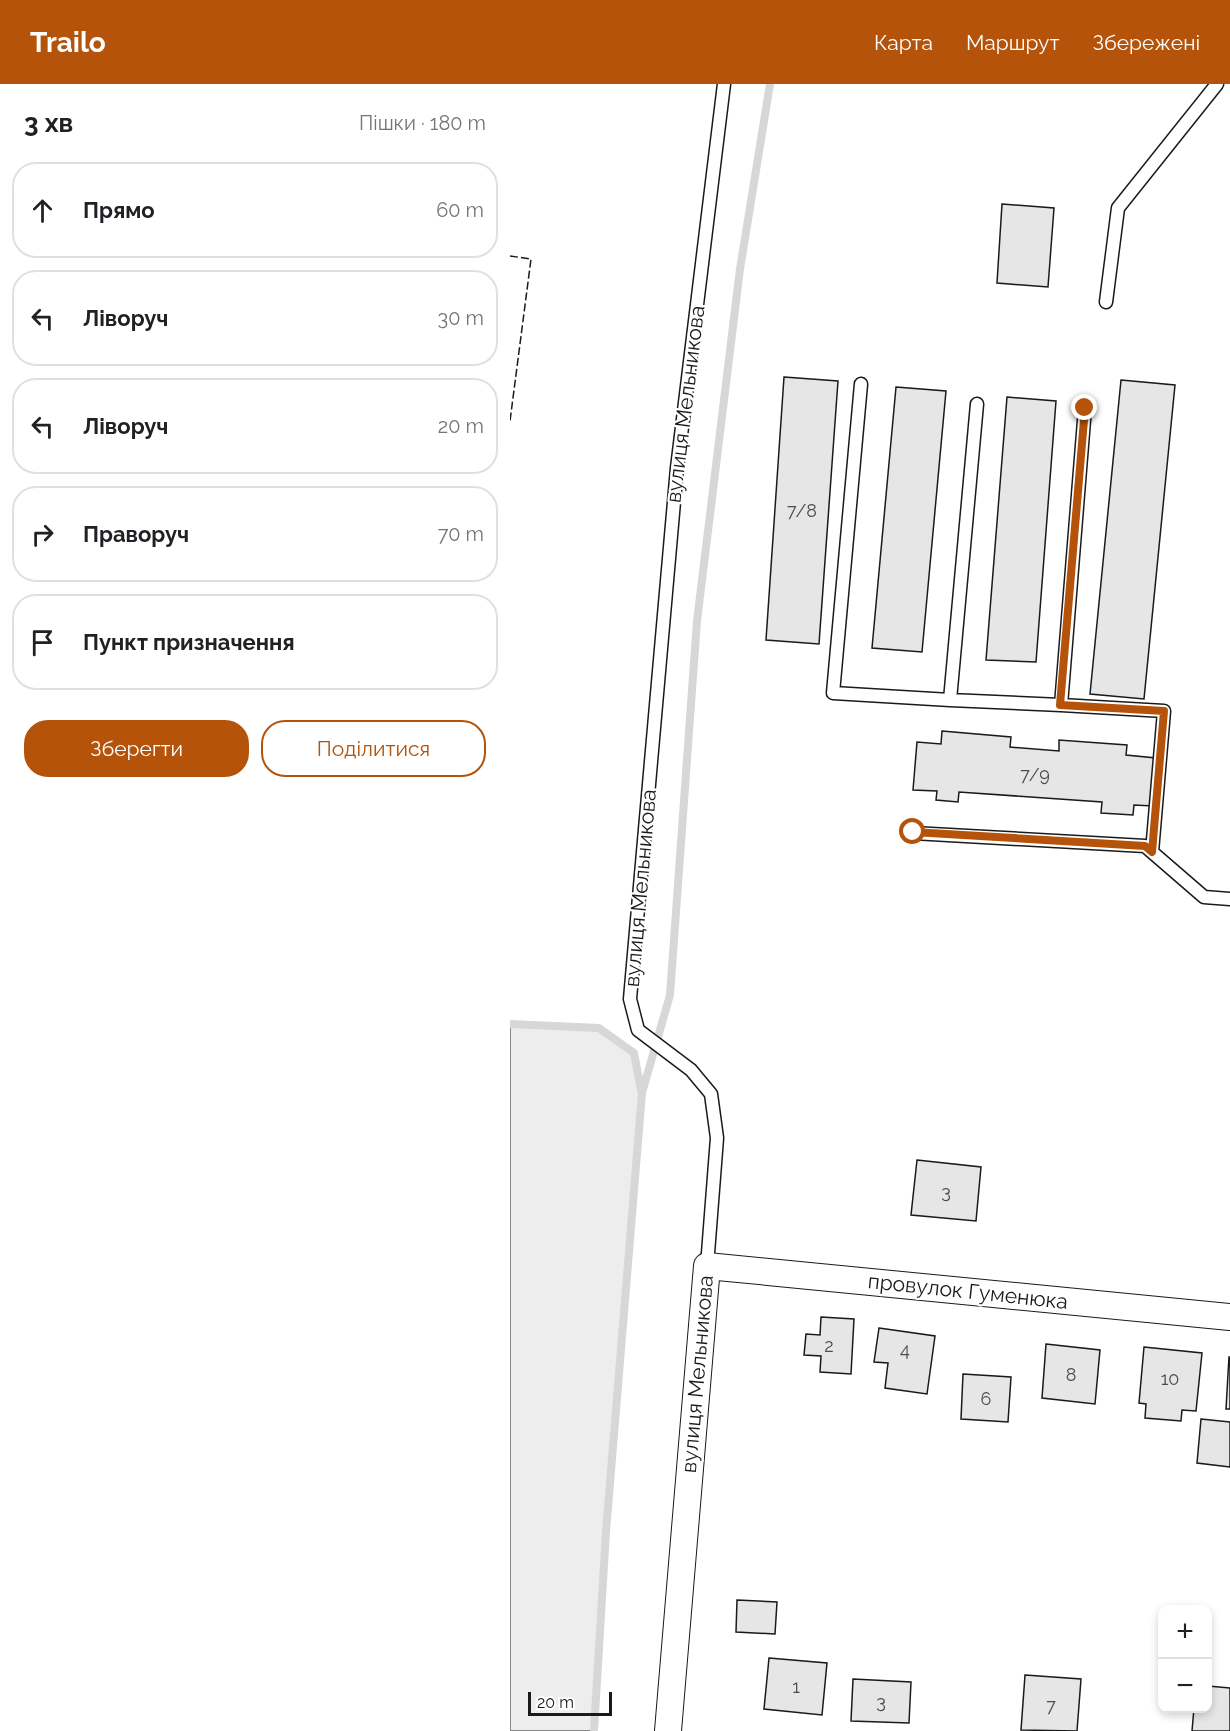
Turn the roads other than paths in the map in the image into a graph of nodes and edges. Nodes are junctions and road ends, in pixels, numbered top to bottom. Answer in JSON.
{"nodes":[{"id":1,"x":724,"y":84,"type":"edge"},
{"id":2,"x":1217,"y":84,"type":"edge"},
{"id":3,"x":1106,"y":302,"type":"dead end"},
{"id":4,"x":861,"y":384,"type":"dead end"},
{"id":5,"x":978,"y":404,"type":"dead end"},
{"id":6,"x":1085,"y":408,"type":"dead end"},
{"id":7,"x":950,"y":700,"type":"junction"},
{"id":8,"x":1060,"y":705,"type":"junction"},
{"id":9,"x":913,"y":832,"type":"dead end"},
{"id":10,"x":1152,"y":852,"type":"junction"},
{"id":11,"x":1230,"y":899,"type":"edge"},
{"id":12,"x":707,"y":1266,"type":"junction"},
{"id":13,"x":1230,"y":1317,"type":"edge"},
{"id":14,"x":668,"y":1731,"type":"edge"}],
"edges":[{"from":1,"to":12,"type":"lane","name":"вулиця Мельникова"},
{"from":2,"to":3,"type":"lane"},
{"from":4,"to":7,"type":"lane"},
{"from":5,"to":7,"type":"lane"},
{"from":6,"to":8,"type":"lane"},
{"from":7,"to":8,"type":"lane"},
{"from":8,"to":10,"type":"lane"},
{"from":9,"to":10,"type":"lane"},
{"from":10,"to":11,"type":"lane"},
{"from":12,"to":13,"type":"street","name":"провулок Гуменюка"},
{"from":12,"to":14,"type":"street","name":"вулиця Мельникова"}]}
